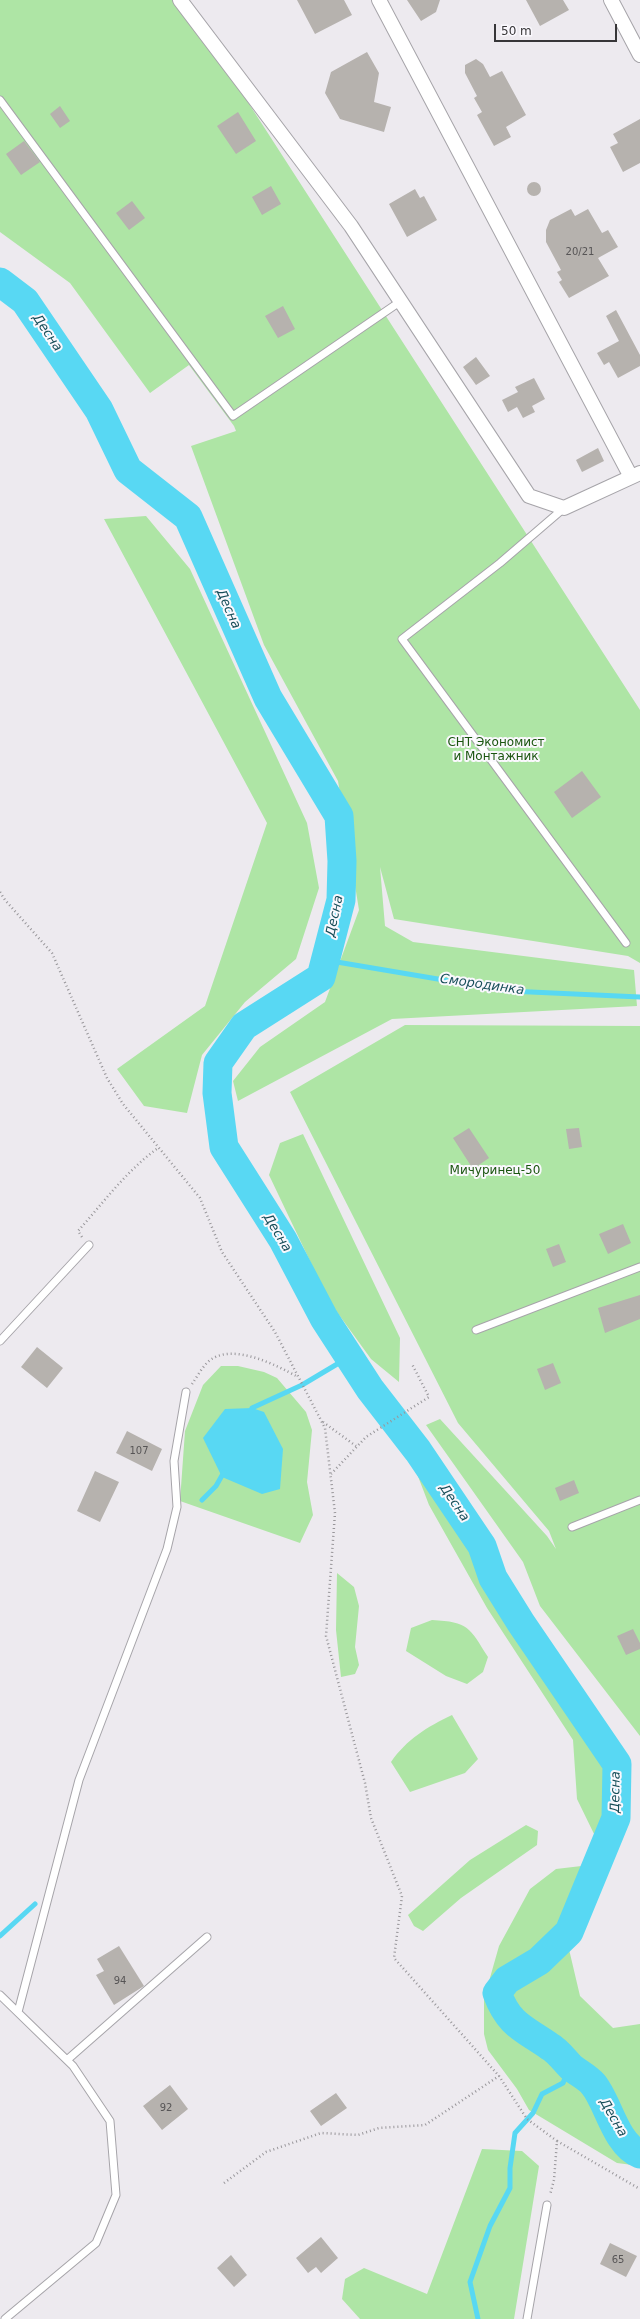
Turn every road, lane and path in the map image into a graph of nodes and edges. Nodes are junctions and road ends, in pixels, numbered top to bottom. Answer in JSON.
{"nodes":[{"id":1,"x":180,"y":0,"type":"edge"},
{"id":2,"x":379,"y":0,"type":"edge"},
{"id":3,"x":611,"y":0,"type":"edge"},
{"id":4,"x":640,"y":54,"type":"edge"},
{"id":5,"x":0,"y":100,"type":"edge"},
{"id":6,"x":401,"y":301,"type":"junction"},
{"id":7,"x":635,"y":475,"type":"edge"},
{"id":8,"x":564,"y":508,"type":"junction"},
{"id":9,"x":0,"y":892,"type":"edge"},
{"id":10,"x":626,"y":943,"type":"dead end"},
{"id":11,"x":158,"y":1148,"type":"junction"},
{"id":12,"x":89,"y":1245,"type":"joint"},
{"id":13,"x":640,"y":1267,"type":"edge"},
{"id":14,"x":476,"y":1330,"type":"dead end"},
{"id":15,"x":0,"y":1341,"type":"edge"},
{"id":16,"x":412,"y":1364,"type":"dead end"},
{"id":17,"x":298,"y":1377,"type":"junction"},
{"id":18,"x":186,"y":1392,"type":"joint"},
{"id":19,"x":322,"y":1422,"type":"junction"},
{"id":20,"x":356,"y":1446,"type":"junction"},
{"id":21,"x":331,"y":1474,"type":"junction"},
{"id":22,"x":640,"y":1500,"type":"edge"},
{"id":23,"x":572,"y":1526,"type":"dead end"},
{"id":24,"x":207,"y":1937,"type":"dead end"},
{"id":25,"x":0,"y":1995,"type":"edge"},
{"id":26,"x":18,"y":2012,"type":"junction"},
{"id":27,"x":67,"y":2060,"type":"junction"},
{"id":28,"x":499,"y":2076,"type":"junction"},
{"id":29,"x":557,"y":2141,"type":"junction"},
{"id":30,"x":554,"y":2180,"type":"dead end"},
{"id":31,"x":224,"y":2183,"type":"dead end"},
{"id":32,"x":640,"y":2189,"type":"edge"},
{"id":33,"x":547,"y":2205,"type":"dead end"},
{"id":34,"x":5,"y":2319,"type":"edge"},
{"id":35,"x":527,"y":2319,"type":"edge"}],
"edges":[{"from":1,"to":6,"type":"street"},
{"from":2,"to":7,"type":"street"},
{"from":3,"to":4,"type":"street"},
{"from":5,"to":6,"type":"lane"},
{"from":6,"to":8,"type":"street"},
{"from":7,"to":8,"type":"street"},
{"from":8,"to":10,"type":"lane"},
{"from":9,"to":11,"type":"path"},
{"from":11,"to":12,"type":"path"},
{"from":11,"to":17,"type":"path"},
{"from":12,"to":15,"type":"lane"},
{"from":13,"to":14,"type":"lane"},
{"from":16,"to":20,"type":"path"},
{"from":17,"to":18,"type":"path"},
{"from":17,"to":19,"type":"path"},
{"from":18,"to":26,"type":"lane"},
{"from":19,"to":20,"type":"path"},
{"from":19,"to":21,"type":"path"},
{"from":20,"to":21,"type":"path"},
{"from":21,"to":28,"type":"path"},
{"from":22,"to":23,"type":"lane"},
{"from":24,"to":27,"type":"lane"},
{"from":25,"to":26,"type":"lane"},
{"from":26,"to":27,"type":"lane"},
{"from":27,"to":34,"type":"lane"},
{"from":28,"to":29,"type":"path"},
{"from":28,"to":31,"type":"path"},
{"from":29,"to":30,"type":"path"},
{"from":29,"to":32,"type":"path"},
{"from":33,"to":35,"type":"lane"}]}
